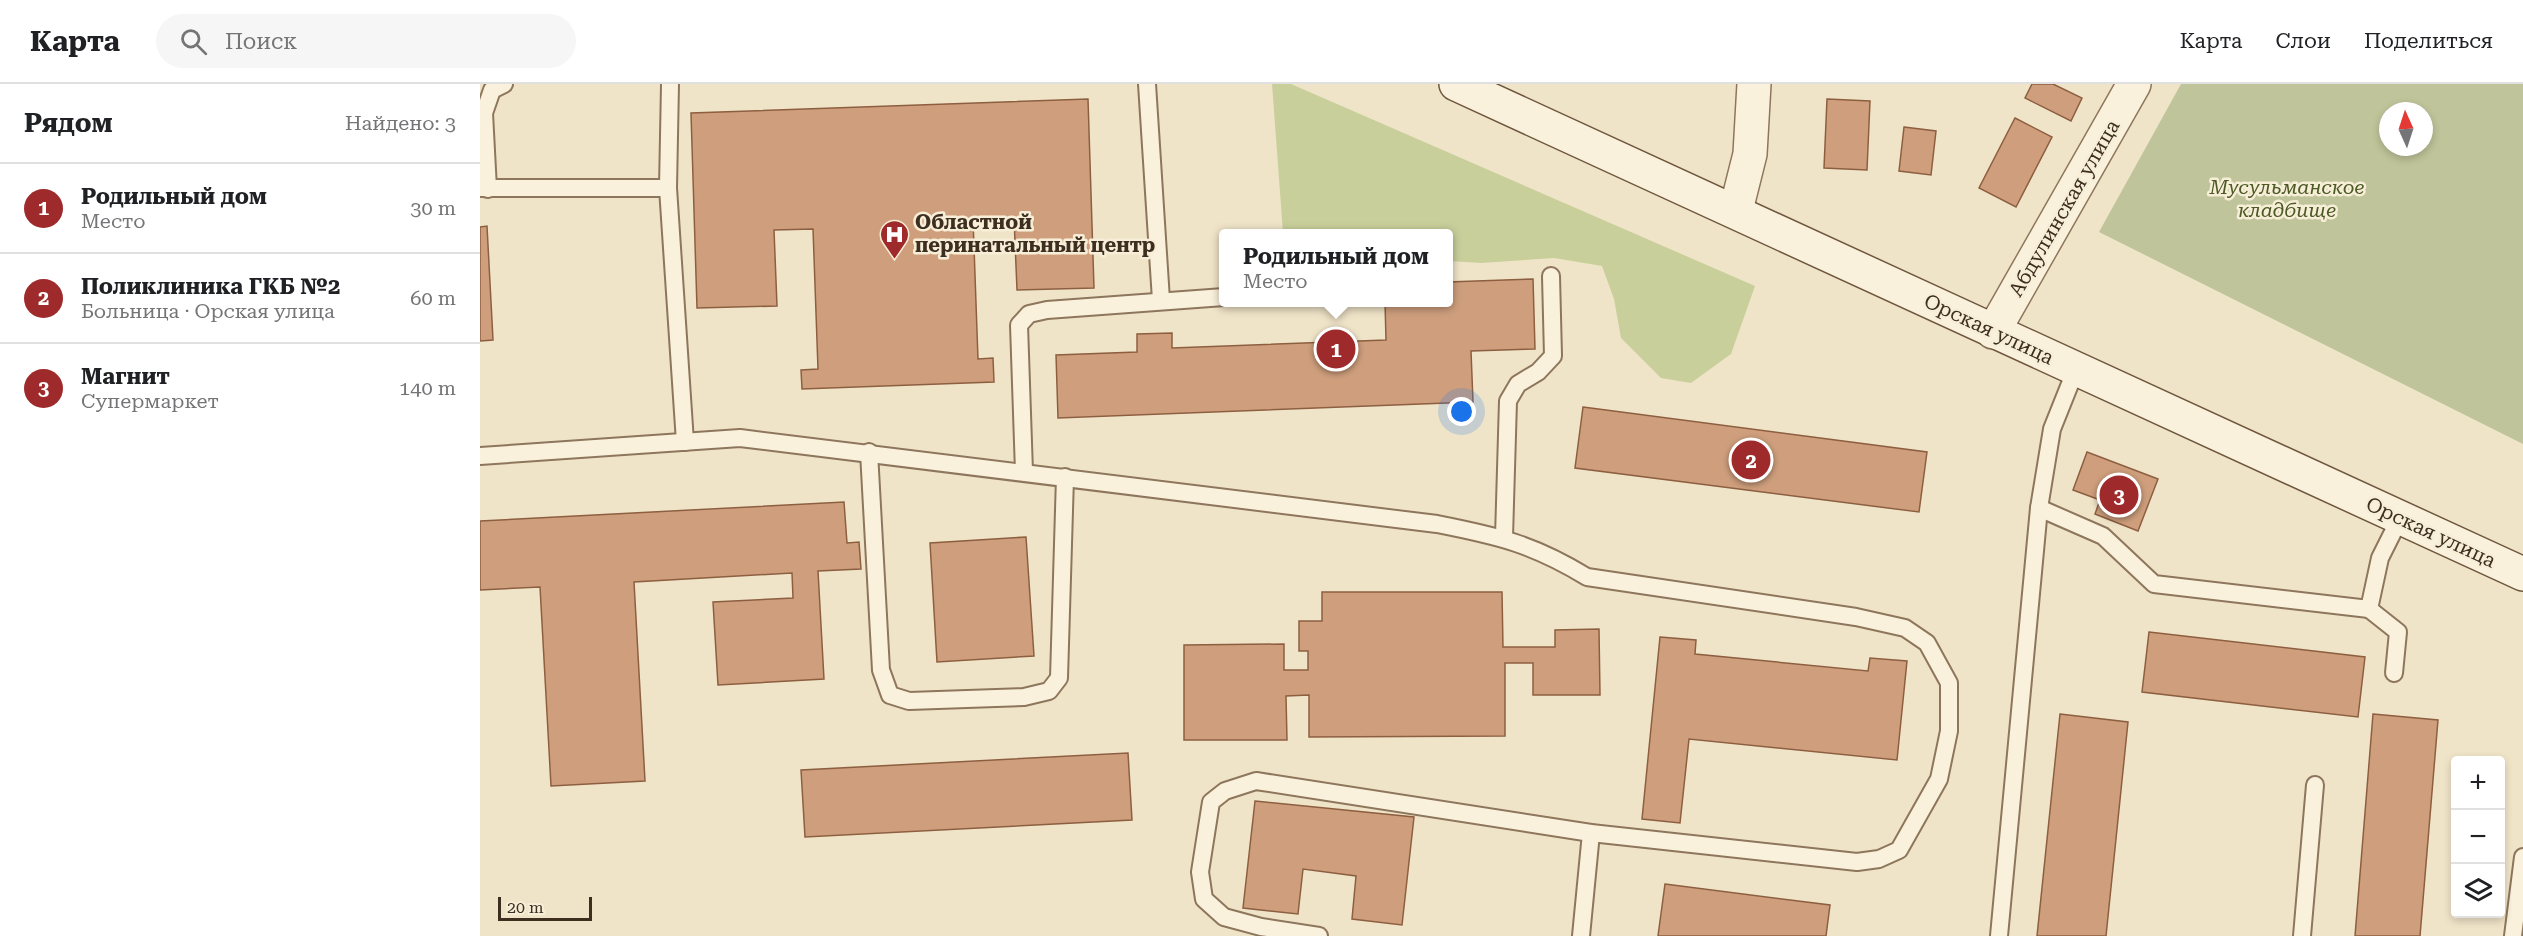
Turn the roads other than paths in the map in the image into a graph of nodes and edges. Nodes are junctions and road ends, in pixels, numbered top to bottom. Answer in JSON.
{"nodes":[{"id":1,"x":504,"y":84,"type":"edge"},
{"id":2,"x":670,"y":84,"type":"edge"},
{"id":3,"x":1147,"y":84,"type":"edge"},
{"id":4,"x":1456,"y":84,"type":"edge"},
{"id":5,"x":1754,"y":84,"type":"edge"},
{"id":6,"x":2134,"y":84,"type":"edge"},
{"id":7,"x":484,"y":188,"type":"edge"},
{"id":8,"x":668,"y":188,"type":"junction"},
{"id":9,"x":1736,"y":210,"type":"junction"},
{"id":10,"x":1551,"y":276,"type":"dead end"},
{"id":11,"x":1219,"y":297,"type":"edge"},
{"id":12,"x":1161,"y":300,"type":"junction"},
{"id":13,"x":1993,"y":332,"type":"junction"},
{"id":14,"x":2076,"y":369,"type":"junction"},
{"id":15,"x":685,"y":442,"type":"junction"},
{"id":16,"x":870,"y":452,"type":"junction"},
{"id":17,"x":480,"y":456,"type":"edge"},
{"id":18,"x":1024,"y":472,"type":"junction"},
{"id":19,"x":1065,"y":477,"type":"junction"},
{"id":20,"x":2040,"y":508,"type":"junction"},
{"id":21,"x":2400,"y":518,"type":"junction"},
{"id":22,"x":1504,"y":537,"type":"junction"},
{"id":23,"x":2523,"y":574,"type":"edge"},
{"id":24,"x":2369,"y":609,"type":"junction"},
{"id":25,"x":2394,"y":673,"type":"dead end"},
{"id":26,"x":2315,"y":785,"type":"dead end"},
{"id":27,"x":1590,"y":833,"type":"junction"},
{"id":28,"x":2523,"y":857,"type":"edge"},
{"id":29,"x":1319,"y":936,"type":"edge"},
{"id":30,"x":1581,"y":936,"type":"edge"},
{"id":31,"x":2000,"y":936,"type":"edge"},
{"id":32,"x":2302,"y":936,"type":"edge"},
{"id":33,"x":2513,"y":936,"type":"edge"}],
"edges":[{"from":1,"to":7,"type":"lane"},
{"from":2,"to":8,"type":"lane"},
{"from":3,"to":12,"type":"lane"},
{"from":4,"to":9,"type":"main road","name":"Орская улица"},
{"from":5,"to":9,"type":"main road"},
{"from":6,"to":13,"type":"main road","name":"Абдулинская улица"},
{"from":7,"to":8,"type":"lane"},
{"from":8,"to":15,"type":"lane"},
{"from":9,"to":13,"type":"main road","name":"Орская улица"},
{"from":10,"to":22,"type":"lane"},
{"from":11,"to":12,"type":"lane"},
{"from":12,"to":18,"type":"lane"},
{"from":13,"to":14,"type":"main road","name":"Орская улица"},
{"from":14,"to":20,"type":"lane"},
{"from":14,"to":21,"type":"main road","name":"Орская улица"},
{"from":15,"to":16,"type":"lane"},
{"from":15,"to":17,"type":"lane"},
{"from":16,"to":18,"type":"lane"},
{"from":16,"to":19,"type":"lane"},
{"from":18,"to":19,"type":"lane"},
{"from":19,"to":22,"type":"lane"},
{"from":20,"to":24,"type":"lane"},
{"from":20,"to":31,"type":"lane"},
{"from":21,"to":23,"type":"main road","name":"Орская улица"},
{"from":21,"to":24,"type":"lane"},
{"from":22,"to":27,"type":"lane"},
{"from":24,"to":25,"type":"lane"},
{"from":26,"to":32,"type":"lane"},
{"from":27,"to":29,"type":"lane"},
{"from":27,"to":30,"type":"lane"},
{"from":28,"to":33,"type":"lane"}]}
